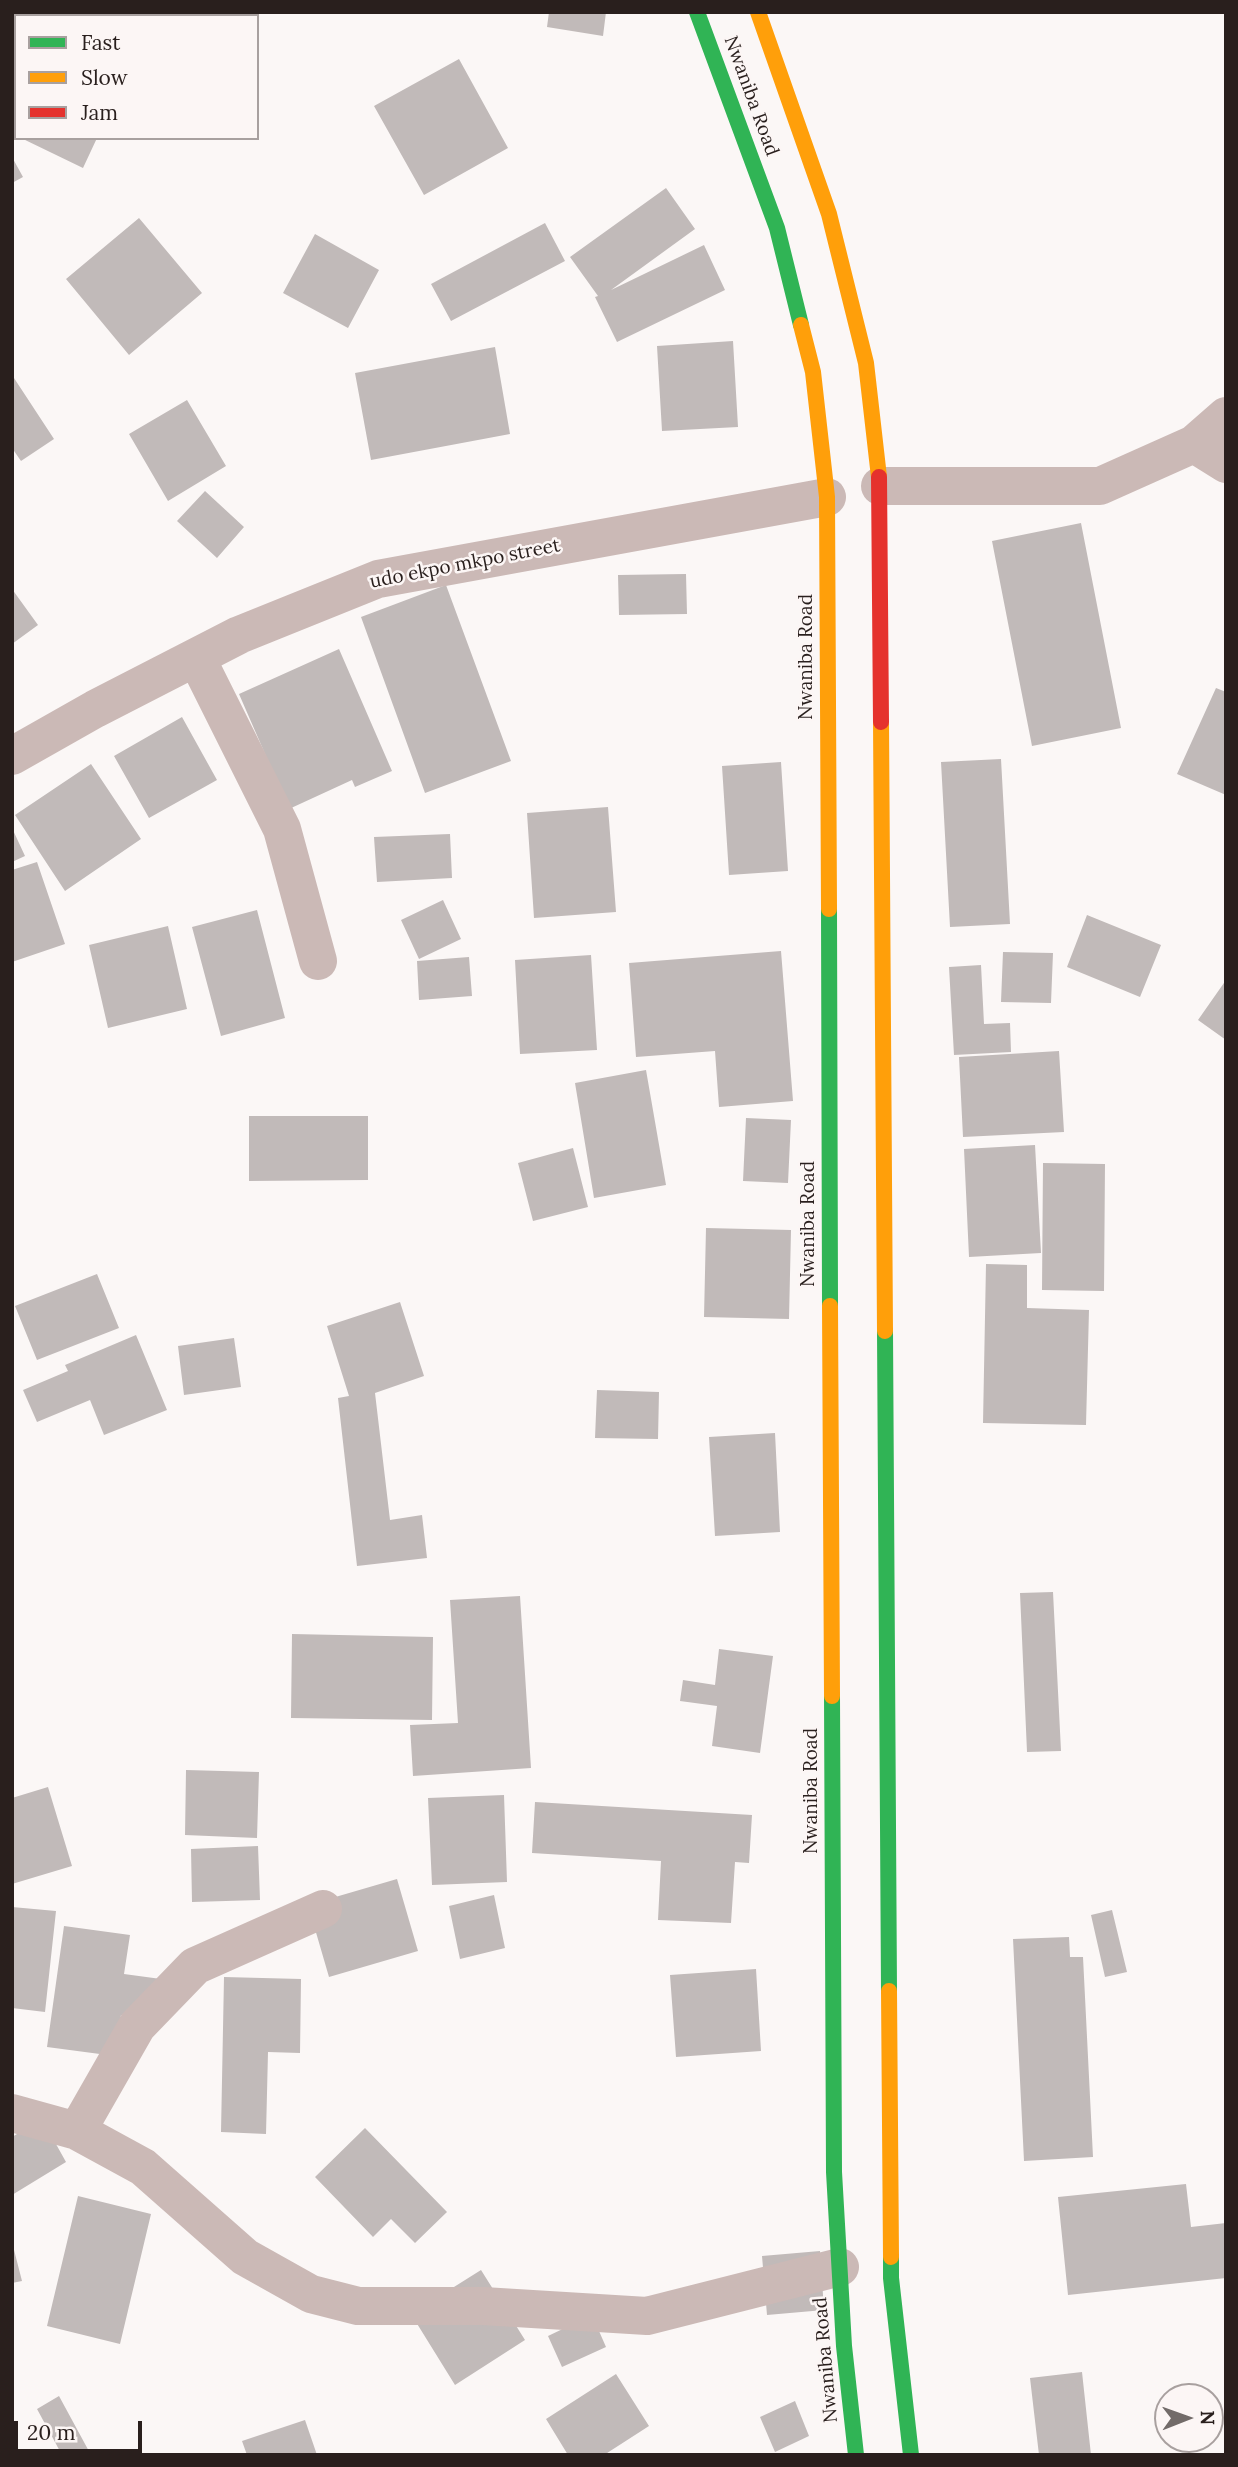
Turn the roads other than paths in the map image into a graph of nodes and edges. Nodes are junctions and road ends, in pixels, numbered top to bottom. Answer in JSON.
{"nodes":[{"id":1,"x":697,"y":12,"type":"edge"},
{"id":2,"x":758,"y":12,"type":"edge"},
{"id":3,"x":1226,"y":416,"type":"edge"},
{"id":4,"x":1194,"y":444,"type":"junction"},
{"id":5,"x":1226,"y":464,"type":"edge"},
{"id":6,"x":880,"y":486,"type":"junction"},
{"id":7,"x":827,"y":497,"type":"junction"},
{"id":8,"x":196,"y":657,"type":"junction"},
{"id":9,"x":12,"y":756,"type":"edge"},
{"id":10,"x":318,"y":961,"type":"dead end"},
{"id":11,"x":323,"y":1909,"type":"dead end"},
{"id":12,"x":12,"y":2113,"type":"edge"},
{"id":13,"x":77,"y":2131,"type":"junction"},
{"id":14,"x":840,"y":2267,"type":"junction"},
{"id":15,"x":856,"y":2455,"type":"edge"},
{"id":16,"x":911,"y":2455,"type":"edge"}],
"edges":[{"from":1,"to":7,"type":"main road","name":"Nwaniba Road"},
{"from":2,"to":6,"type":"main road"},
{"from":3,"to":4,"type":"street"},
{"from":4,"to":5,"type":"street"},
{"from":4,"to":6,"type":"street"},
{"from":6,"to":16,"type":"main road"},
{"from":7,"to":8,"type":"street","name":"udo ekpo mkpo street"},
{"from":7,"to":14,"type":"main road","name":"Nwaniba Road"},
{"from":8,"to":9,"type":"street","name":"udo ekpo mkpo street"},
{"from":8,"to":10,"type":"street"},
{"from":11,"to":13,"type":"street"},
{"from":12,"to":13,"type":"street"},
{"from":13,"to":14,"type":"street"},
{"from":14,"to":15,"type":"main road","name":"Nwaniba Road"}]}
